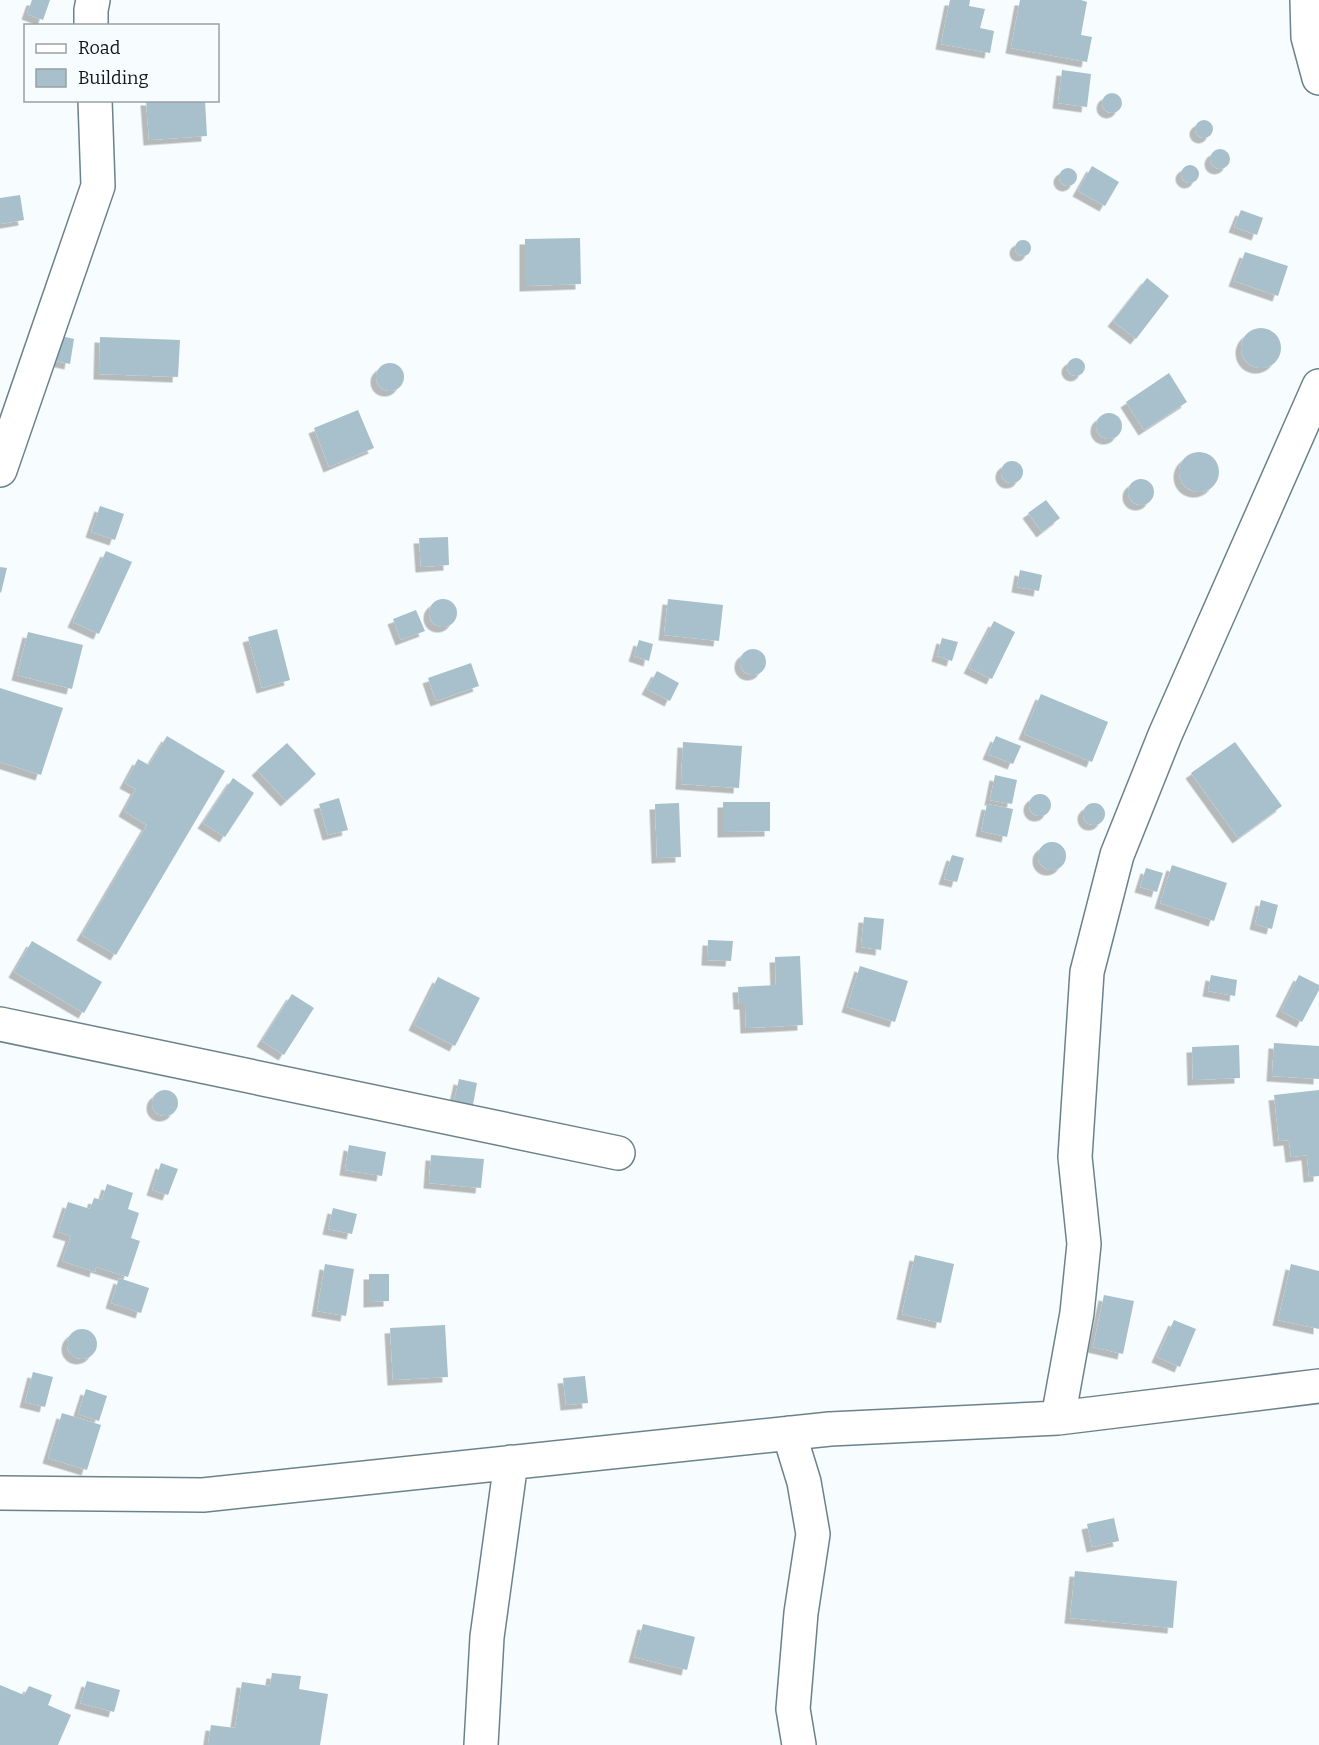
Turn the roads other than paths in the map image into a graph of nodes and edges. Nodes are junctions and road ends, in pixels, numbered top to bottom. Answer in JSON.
{"nodes":[{"id":1,"x":93,"y":0,"type":"edge"},
{"id":2,"x":1307,"y":0,"type":"edge"},
{"id":3,"x":92,"y":24,"type":"edge"},
{"id":4,"x":1313,"y":38,"type":"edge"},
{"id":5,"x":1319,"y":78,"type":"edge"},
{"id":6,"x":95,"y":102,"type":"edge"},
{"id":7,"x":1319,"y":386,"type":"edge"},
{"id":8,"x":0,"y":470,"type":"edge"},
{"id":9,"x":0,"y":1024,"type":"edge"},
{"id":10,"x":618,"y":1154,"type":"dead end"},
{"id":11,"x":1319,"y":1386,"type":"edge"},
{"id":12,"x":1058,"y":1418,"type":"junction"},
{"id":13,"x":789,"y":1433,"type":"junction"},
{"id":14,"x":511,"y":1462,"type":"junction"},
{"id":15,"x":0,"y":1493,"type":"edge"},
{"id":16,"x":481,"y":1745,"type":"edge"},
{"id":17,"x":799,"y":1745,"type":"edge"}],
"edges":[{"from":1,"to":3,"type":"street"},
{"from":2,"to":4,"type":"street"},
{"from":4,"to":5,"type":"street"},
{"from":6,"to":8,"type":"street"},
{"from":7,"to":12,"type":"street"},
{"from":9,"to":10,"type":"street"},
{"from":11,"to":12,"type":"street"},
{"from":12,"to":13,"type":"street"},
{"from":13,"to":14,"type":"street"},
{"from":13,"to":17,"type":"street"},
{"from":14,"to":15,"type":"street"},
{"from":14,"to":16,"type":"street"}]}
